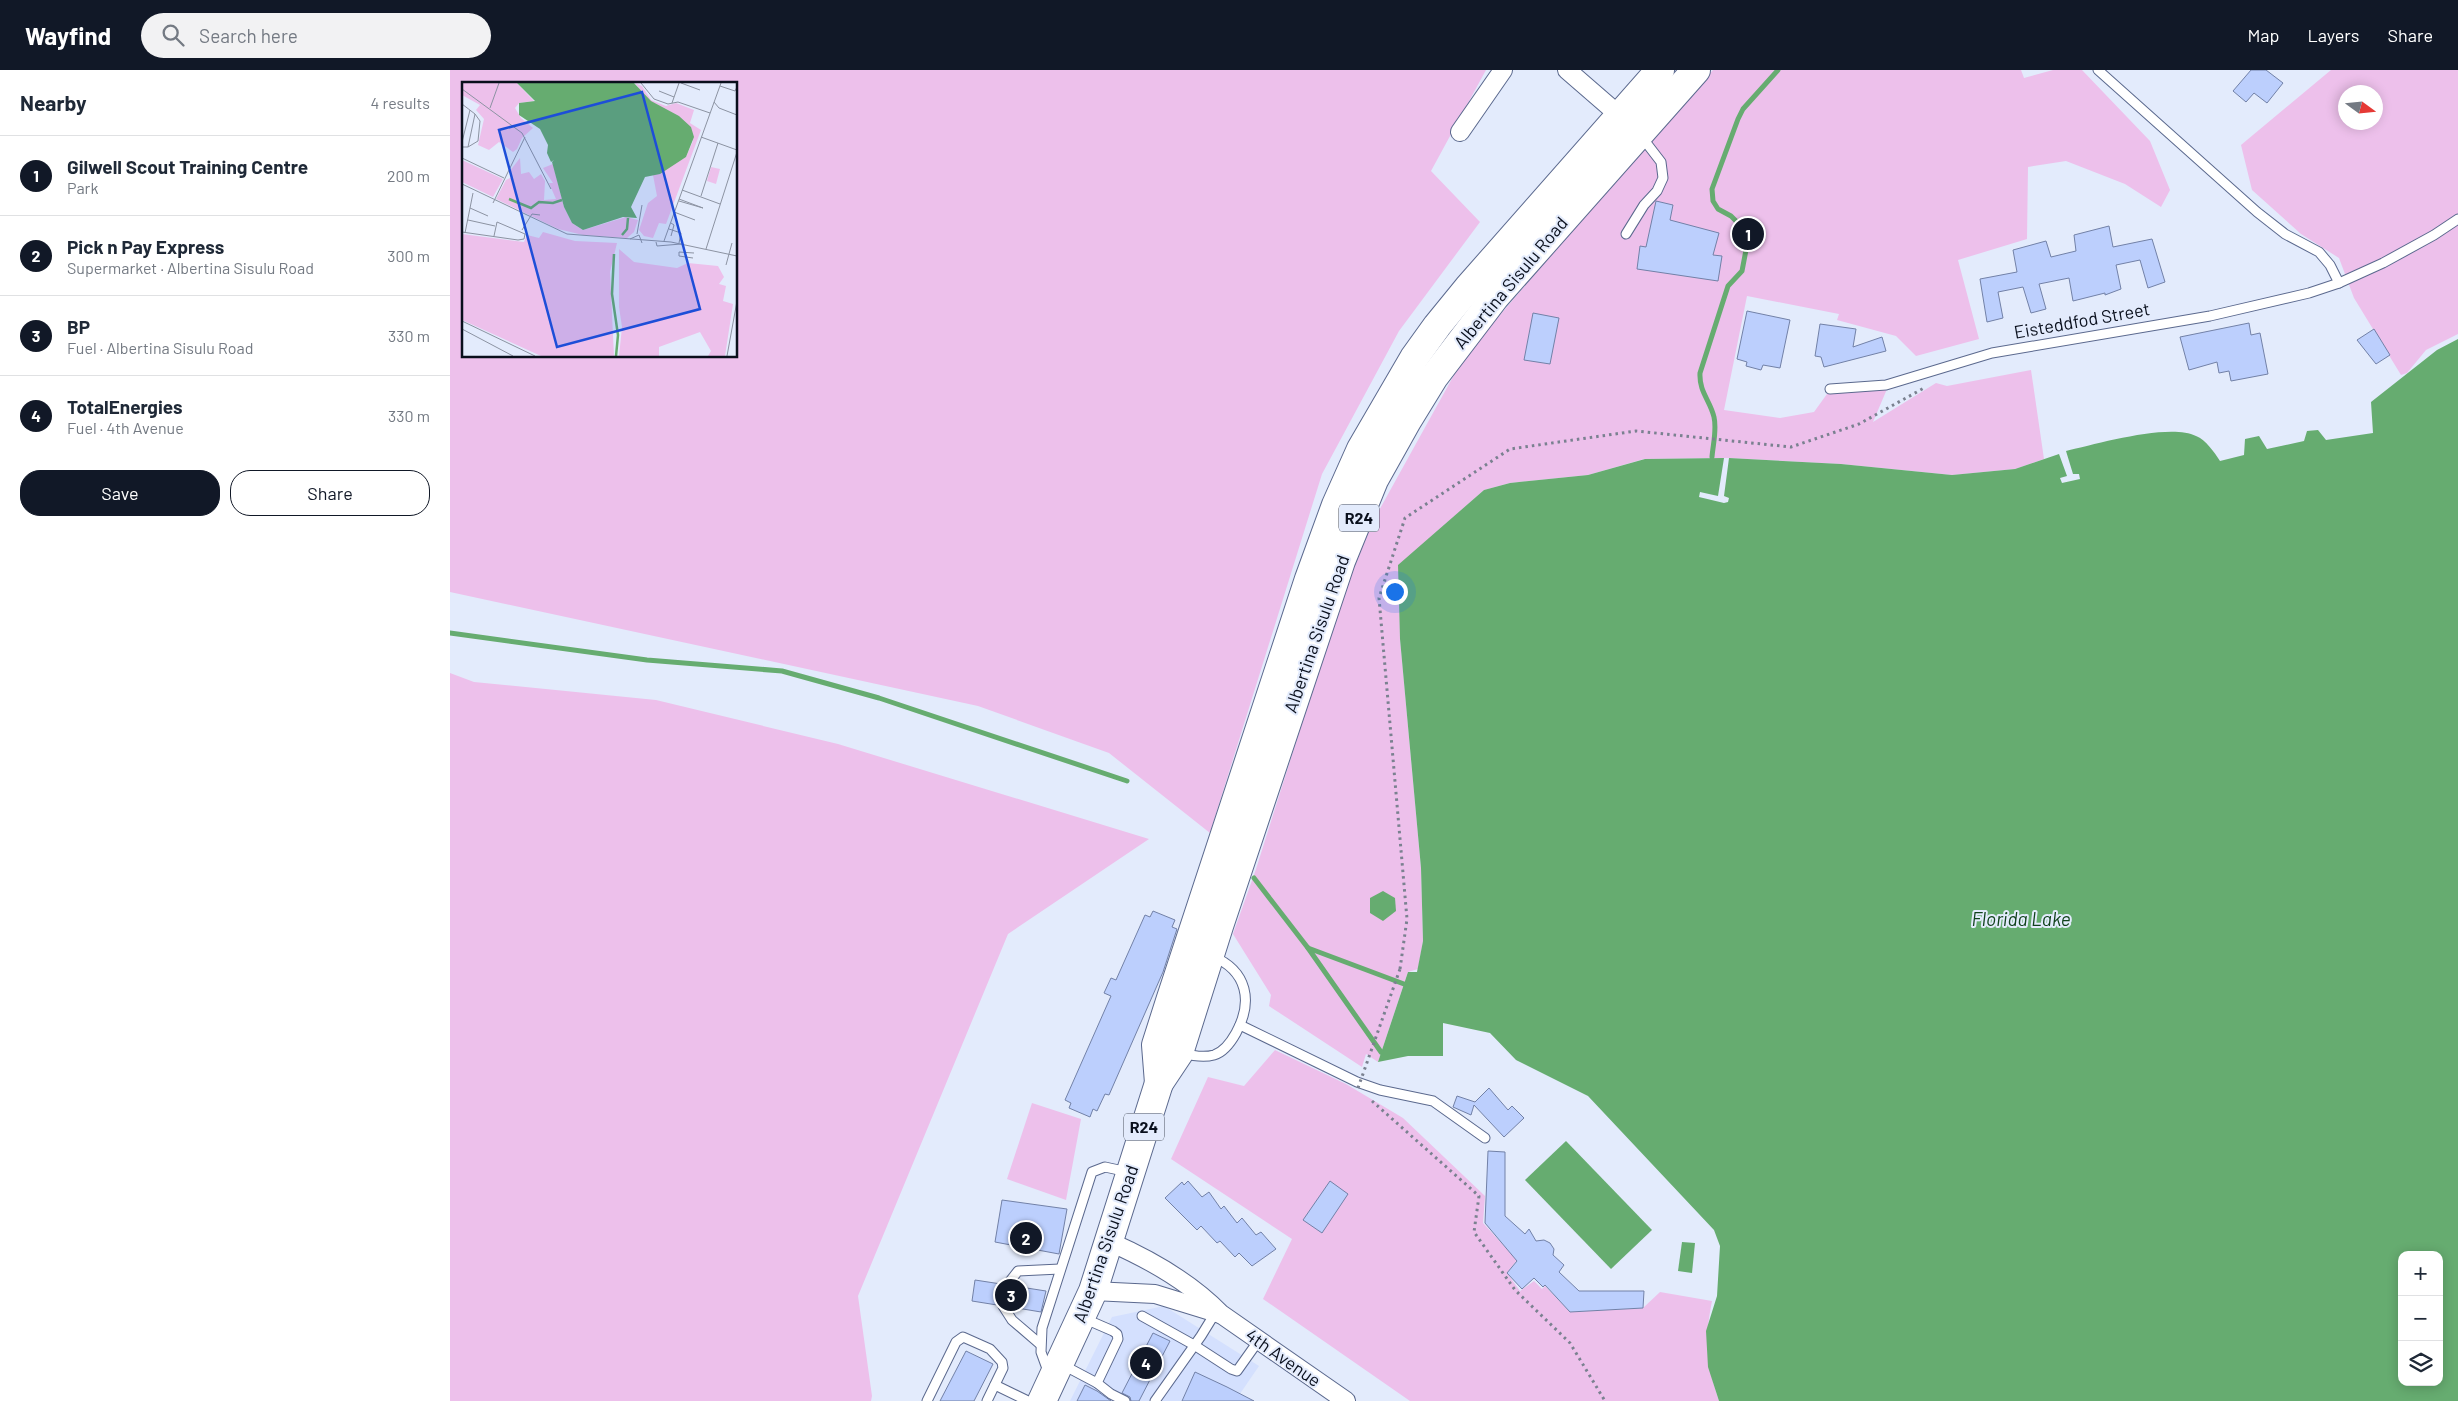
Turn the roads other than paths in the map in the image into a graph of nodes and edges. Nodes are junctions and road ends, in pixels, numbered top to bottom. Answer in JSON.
{"nodes":[{"id":1,"x":1503,"y":70,"type":"edge"},
{"id":2,"x":1567,"y":70,"type":"edge"},
{"id":3,"x":1660,"y":70,"type":"edge"},
{"id":4,"x":1696,"y":70,"type":"edge"},
{"id":5,"x":2098,"y":70,"type":"edge"},
{"id":6,"x":1630,"y":125,"type":"junction"},
{"id":7,"x":1460,"y":132,"type":"dead end"},
{"id":8,"x":2458,"y":219,"type":"edge"},
{"id":9,"x":1626,"y":234,"type":"dead end"},
{"id":10,"x":2339,"y":283,"type":"junction"},
{"id":11,"x":1830,"y":388,"type":"dead end"},
{"id":12,"x":1210,"y":955,"type":"junction"},
{"id":13,"x":1240,"y":1025,"type":"junction"},
{"id":14,"x":1168,"y":1049,"type":"junction"},
{"id":15,"x":1485,"y":1138,"type":"dead end"},
{"id":16,"x":1131,"y":1173,"type":"junction"},
{"id":17,"x":1110,"y":1242,"type":"junction"},
{"id":18,"x":1060,"y":1270,"type":"junction"},
{"id":19,"x":1007,"y":1285,"type":"dead end"},
{"id":20,"x":1094,"y":1291,"type":"junction"},
{"id":21,"x":1003,"y":1306,"type":"dead end"},
{"id":22,"x":1217,"y":1312,"type":"junction"},
{"id":23,"x":1142,"y":1316,"type":"dead end"},
{"id":24,"x":1082,"y":1318,"type":"junction"},
{"id":25,"x":1259,"y":1340,"type":"junction"},
{"id":26,"x":1040,"y":1344,"type":"junction"},
{"id":27,"x":1194,"y":1345,"type":"junction"},
{"id":28,"x":1052,"y":1382,"type":"edge"},
{"id":29,"x":1097,"y":1383,"type":"junction"},
{"id":30,"x":995,"y":1385,"type":"junction"},
{"id":31,"x":927,"y":1401,"type":"edge"},
{"id":32,"x":987,"y":1401,"type":"edge"},
{"id":33,"x":1028,"y":1401,"type":"edge"},
{"id":34,"x":1125,"y":1401,"type":"edge"},
{"id":35,"x":1155,"y":1401,"type":"edge"},
{"id":36,"x":1345,"y":1401,"type":"edge"}],
"edges":[{"from":1,"to":7,"type":"street"},
{"from":2,"to":6,"type":"street"},
{"from":3,"to":6,"type":"main road","name":"Albertina Sisulu Road","number":"R24"},
{"from":4,"to":6,"type":"main road","name":"Albertina Sisulu Road","number":"R24"},
{"from":5,"to":10,"type":"lane"},
{"from":6,"to":9,"type":"lane"},
{"from":6,"to":12,"type":"main road","name":"Albertina Sisulu Road","number":"R24"},
{"from":6,"to":14,"type":"main road","name":"Albertina Sisulu Road","number":"R24"},
{"from":8,"to":10,"type":"lane","name":"Eisteddfod Street"},
{"from":10,"to":11,"type":"lane","name":"Eisteddfod Street"},
{"from":12,"to":13,"type":"lane"},
{"from":12,"to":14,"type":"main road","name":"Albertina Sisulu Road","number":"R24"},
{"from":13,"to":14,"type":"lane"},
{"from":13,"to":15,"type":"lane"},
{"from":14,"to":16,"type":"main road","name":"Albertina Sisulu Road","number":"R24"},
{"from":16,"to":17,"type":"main road","name":"Albertina Sisulu Road","number":"R24"},
{"from":16,"to":18,"type":"lane"},
{"from":17,"to":20,"type":"main road","name":"Albertina Sisulu Road","number":"R24"},
{"from":17,"to":22,"type":"street","name":"4th Avenue"},
{"from":18,"to":19,"type":"lane"},
{"from":18,"to":26,"type":"lane"},
{"from":20,"to":22,"type":"street","name":"4th Avenue"},
{"from":20,"to":24,"type":"main road","name":"Albertina Sisulu Road","number":"R24"},
{"from":21,"to":26,"type":"lane"},
{"from":22,"to":25,"type":"street","name":"4th Avenue"},
{"from":22,"to":27,"type":"lane"},
{"from":23,"to":27,"type":"lane"},
{"from":24,"to":28,"type":"main road","name":"Albertina Sisulu Road","number":"R24"},
{"from":24,"to":29,"type":"lane"},
{"from":25,"to":27,"type":"lane"},
{"from":25,"to":36,"type":"street","name":"4th Avenue"},
{"from":26,"to":28,"type":"lane"},
{"from":27,"to":35,"type":"lane"},
{"from":28,"to":29,"type":"lane"},
{"from":29,"to":34,"type":"lane"},
{"from":30,"to":31,"type":"lane"},
{"from":30,"to":32,"type":"lane"},
{"from":30,"to":33,"type":"lane"}]}
